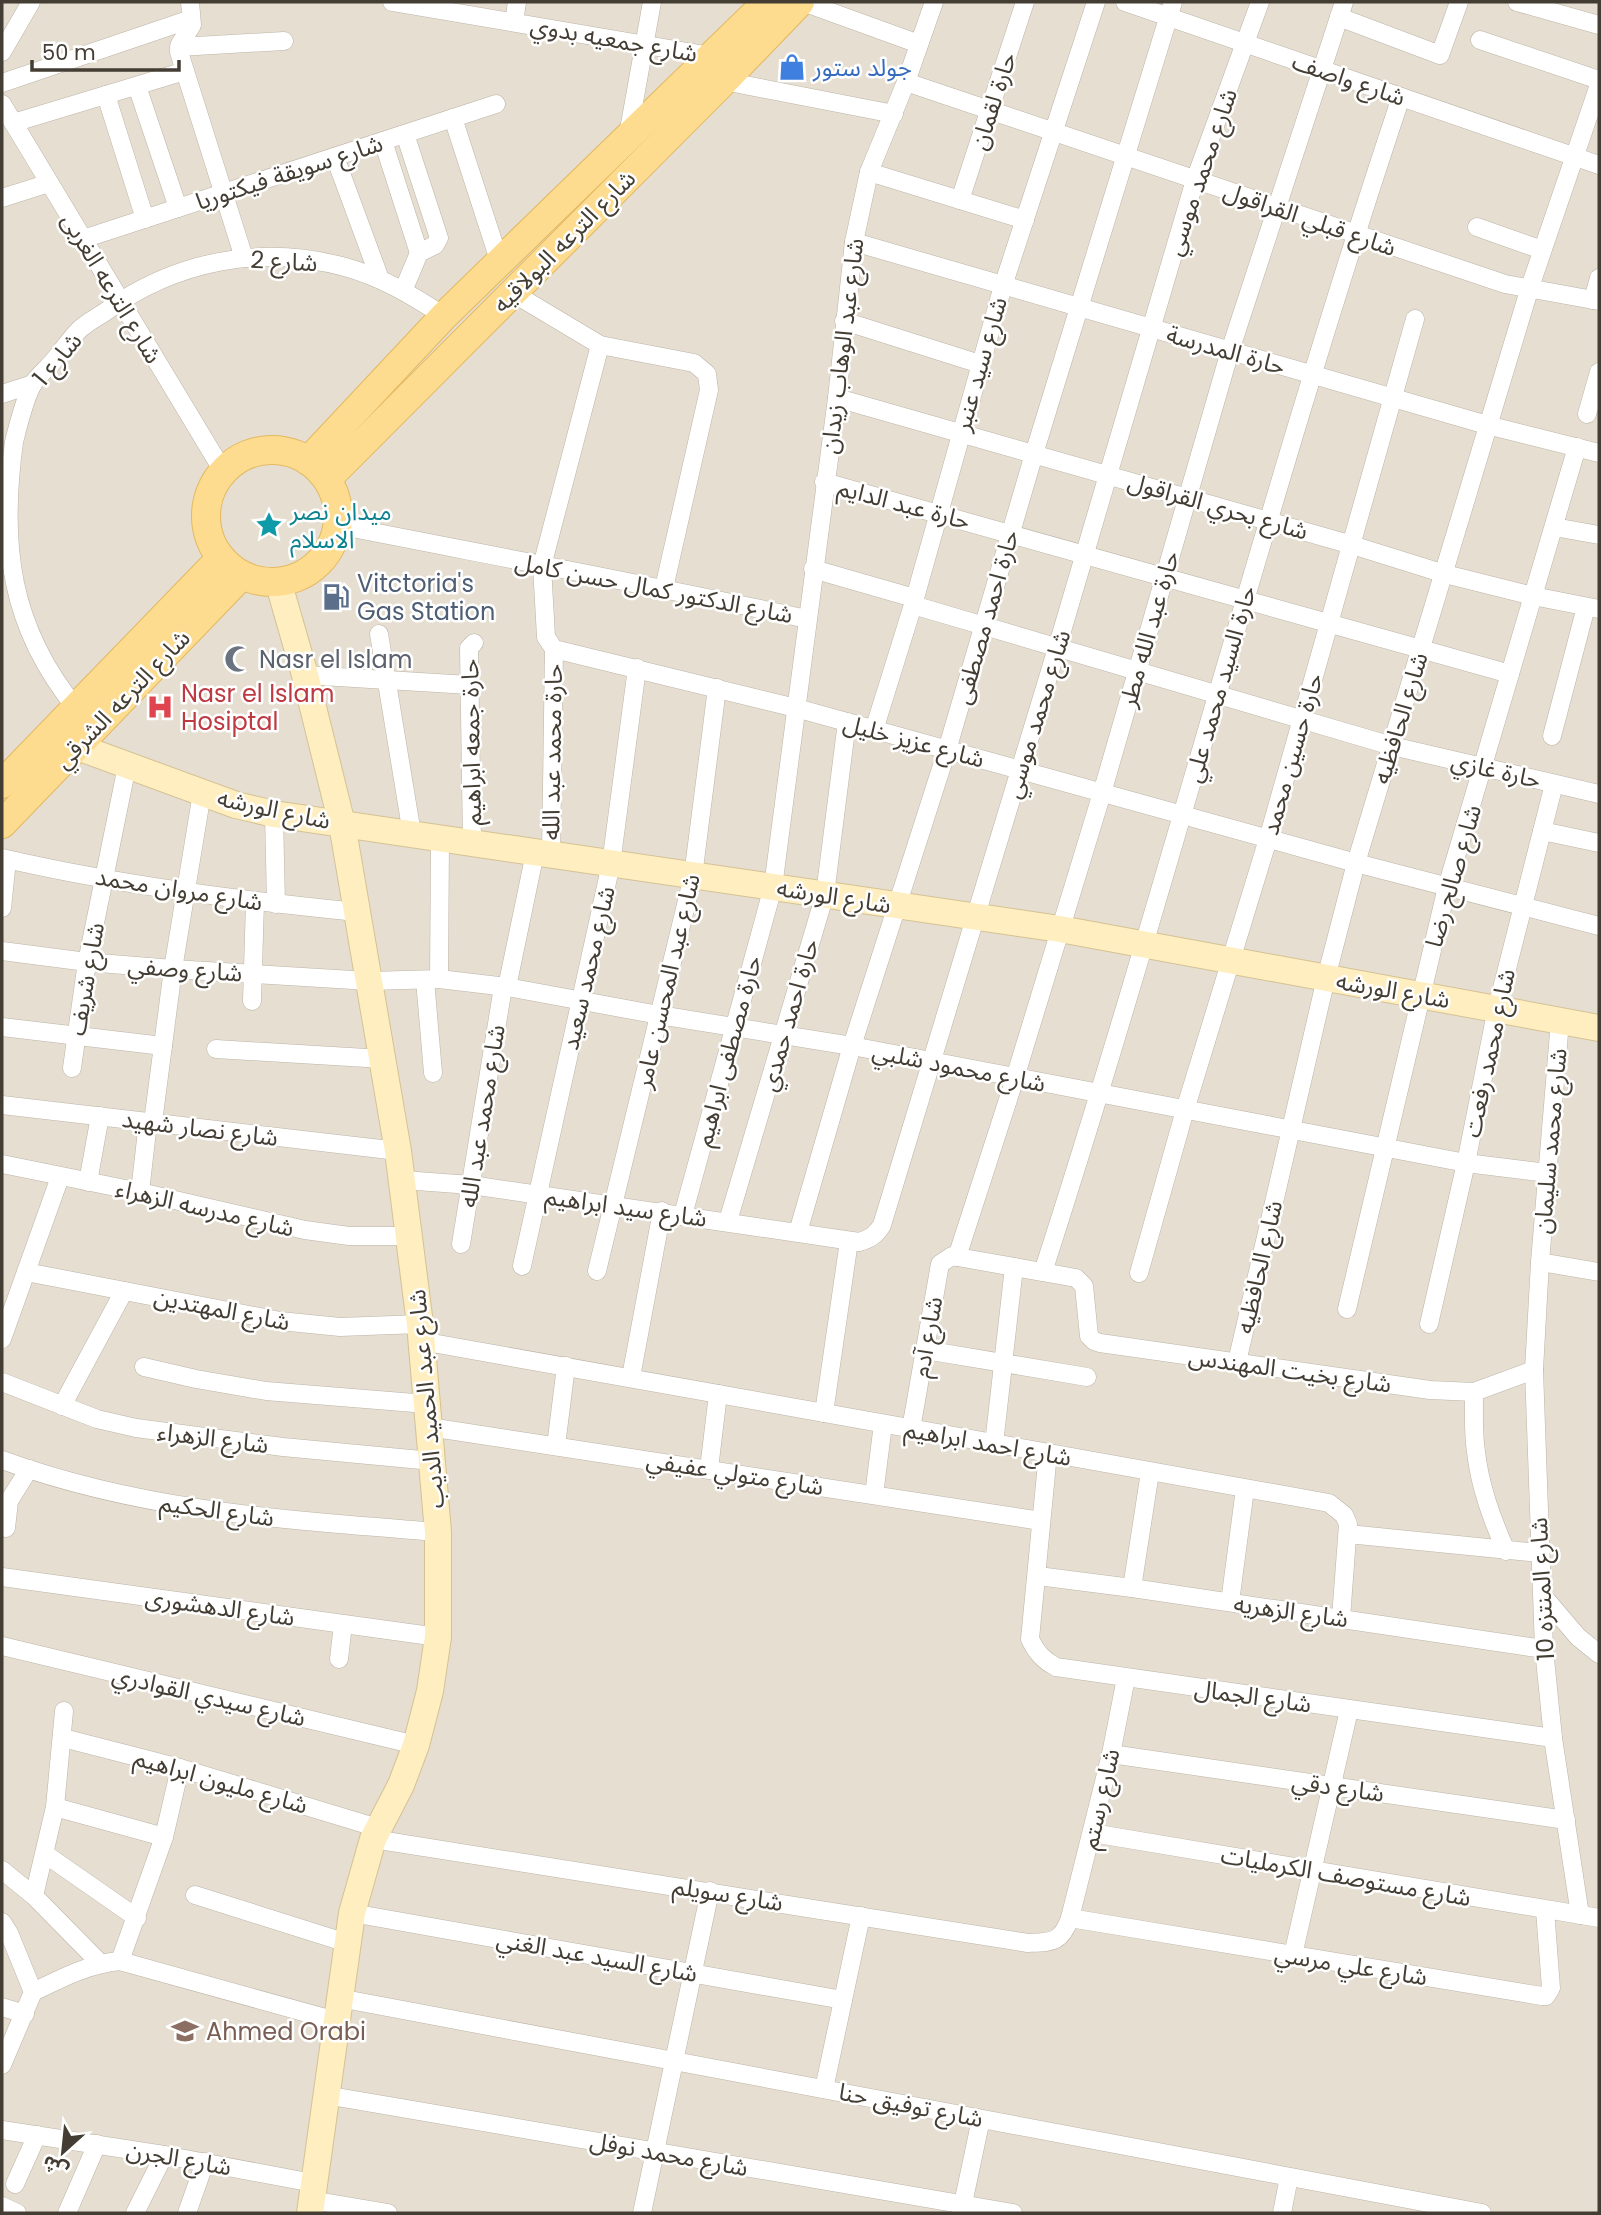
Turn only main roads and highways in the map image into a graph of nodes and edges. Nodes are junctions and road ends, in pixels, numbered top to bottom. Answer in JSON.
{"nodes":[{"id":1,"x":766,"y":2,"type":"edge"},
{"id":2,"x":802,"y":2,"type":"edge"},
{"id":3,"x":317,"y":470,"type":"junction"},
{"id":4,"x":232,"y":566,"type":"junction"},
{"id":5,"x":2,"y":782,"type":"edge"},
{"id":6,"x":2,"y":824,"type":"edge"}],
"edges":[{"from":1,"to":3,"type":"main road","name":"شارع الترعه البولاقيه"},
{"from":2,"to":3,"type":"main road","name":"شارع الترعه البولاقيه"},
{"from":3,"to":4,"type":"main road"},
{"from":3,"to":4,"type":"main road"},
{"from":4,"to":5,"type":"main road","name":"شارع الترعه الشرقي"},
{"from":4,"to":6,"type":"main road","name":"شارع الترعه الشرقي"}]}
